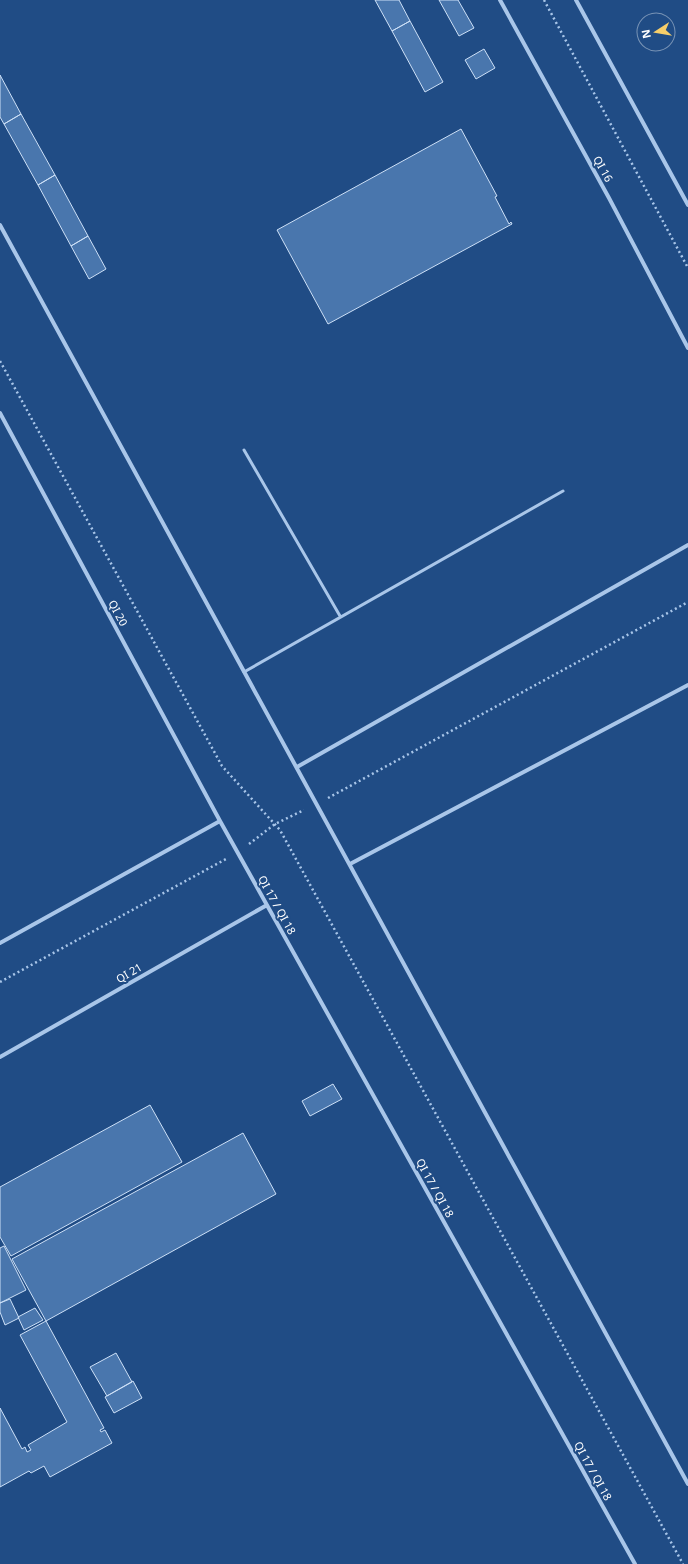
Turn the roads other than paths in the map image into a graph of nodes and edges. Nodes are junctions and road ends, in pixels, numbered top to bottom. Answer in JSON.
{"nodes":[{"id":1,"x":500,"y":0,"type":"edge"},
{"id":2,"x":576,"y":0,"type":"edge"},
{"id":3,"x":688,"y":206,"type":"edge"},
{"id":4,"x":0,"y":225,"type":"edge"},
{"id":5,"x":688,"y":348,"type":"edge"},
{"id":6,"x":0,"y":413,"type":"edge"},
{"id":7,"x":244,"y":450,"type":"dead end"},
{"id":8,"x":563,"y":491,"type":"dead end"},
{"id":9,"x":688,"y":545,"type":"edge"},
{"id":10,"x":340,"y":616,"type":"junction"},
{"id":11,"x":244,"y":672,"type":"junction"},
{"id":12,"x":688,"y":685,"type":"edge"},
{"id":13,"x":297,"y":767,"type":"junction"},
{"id":14,"x":220,"y":821,"type":"junction"},
{"id":15,"x":350,"y":864,"type":"junction"},
{"id":16,"x":267,"y":905,"type":"junction"},
{"id":17,"x":0,"y":943,"type":"edge"},
{"id":18,"x":0,"y":1057,"type":"edge"},
{"id":19,"x":688,"y":1484,"type":"edge"},
{"id":20,"x":635,"y":1564,"type":"edge"}],
"edges":[{"from":1,"to":5,"type":"street","name":"QI 16"},
{"from":2,"to":3,"type":"street"},
{"from":4,"to":11,"type":"street"},
{"from":6,"to":14,"type":"street","name":"QI 20"},
{"from":7,"to":10,"type":"lane"},
{"from":8,"to":10,"type":"lane"},
{"from":9,"to":13,"type":"street"},
{"from":10,"to":11,"type":"lane"},
{"from":11,"to":13,"type":"street"},
{"from":12,"to":15,"type":"street"},
{"from":13,"to":15,"type":"street"},
{"from":14,"to":16,"type":"street","name":"QI 17 / QI 18"},
{"from":14,"to":17,"type":"street"},
{"from":15,"to":19,"type":"street"},
{"from":16,"to":18,"type":"street","name":"QI 21"},
{"from":16,"to":20,"type":"street","name":"QI 17 / QI 18"}]}
